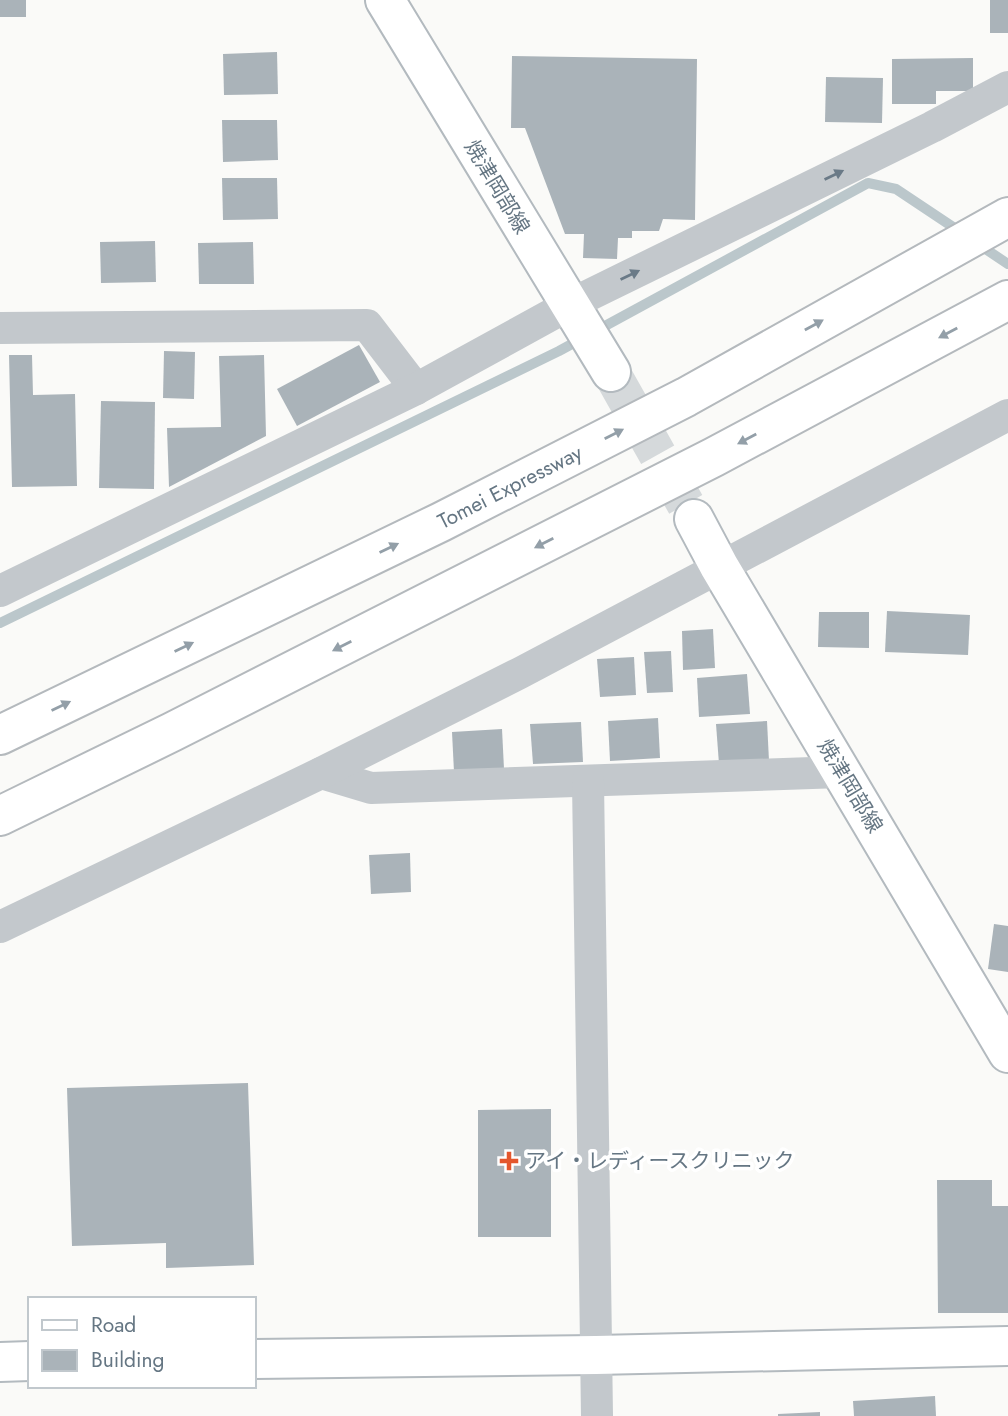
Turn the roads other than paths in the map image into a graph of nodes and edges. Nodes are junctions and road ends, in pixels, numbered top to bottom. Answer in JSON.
{"nodes":[{"id":1,"x":385,"y":0,"type":"edge"},
{"id":2,"x":1008,"y":87,"type":"edge"},
{"id":3,"x":1008,"y":217,"type":"edge"},
{"id":4,"x":1008,"y":300,"type":"edge"},
{"id":5,"x":569,"y":305,"type":"junction"},
{"id":6,"x":0,"y":328,"type":"edge"},
{"id":7,"x":611,"y":372,"type":"tunnel mouth"},
{"id":8,"x":416,"y":389,"type":"junction"},
{"id":9,"x":1008,"y":415,"type":"edge"},
{"id":10,"x":694,"y":519,"type":"tunnel mouth"},
{"id":11,"x":719,"y":566,"type":"junction"},
{"id":12,"x":0,"y":591,"type":"edge"},
{"id":13,"x":0,"y":735,"type":"edge"},
{"id":14,"x":841,"y":772,"type":"junction"},
{"id":15,"x":321,"y":773,"type":"junction"},
{"id":16,"x":588,"y":781,"type":"junction"},
{"id":17,"x":0,"y":816,"type":"edge"},
{"id":18,"x":0,"y":927,"type":"edge"},
{"id":19,"x":1008,"y":1053,"type":"edge"},
{"id":20,"x":1008,"y":1346,"type":"edge"},
{"id":21,"x":596,"y":1355,"type":"junction"},
{"id":22,"x":256,"y":1359,"type":"edge"},
{"id":23,"x":28,"y":1361,"type":"edge"},
{"id":24,"x":0,"y":1362,"type":"edge"},
{"id":25,"x":597,"y":1416,"type":"edge"}],
"edges":[{"from":1,"to":5,"type":"main road","name":"焼津岡部線"},
{"from":5,"to":2,"type":"street","one_way":true},
{"from":13,"to":3,"type":"main road","name":"Tomei Expressway","one_way":true},
{"from":4,"to":17,"type":"main road","one_way":true},
{"from":5,"to":7,"type":"main road","name":"焼津岡部線"},
{"from":5,"to":8,"type":"street"},
{"from":6,"to":8,"type":"street"},
{"from":8,"to":12,"type":"street"},
{"from":9,"to":11,"type":"street"},
{"from":10,"to":11,"type":"main road","name":"焼津岡部線"},
{"from":11,"to":14,"type":"main road","name":"焼津岡部線"},
{"from":11,"to":15,"type":"street"},
{"from":14,"to":16,"type":"street"},
{"from":14,"to":19,"type":"main road","name":"焼津岡部線"},
{"from":15,"to":16,"type":"street"},
{"from":15,"to":18,"type":"street"},
{"from":16,"to":21,"type":"street"},
{"from":20,"to":21,"type":"main road"},
{"from":21,"to":22,"type":"main road"},
{"from":21,"to":25,"type":"street"},
{"from":23,"to":24,"type":"main road"}]}
